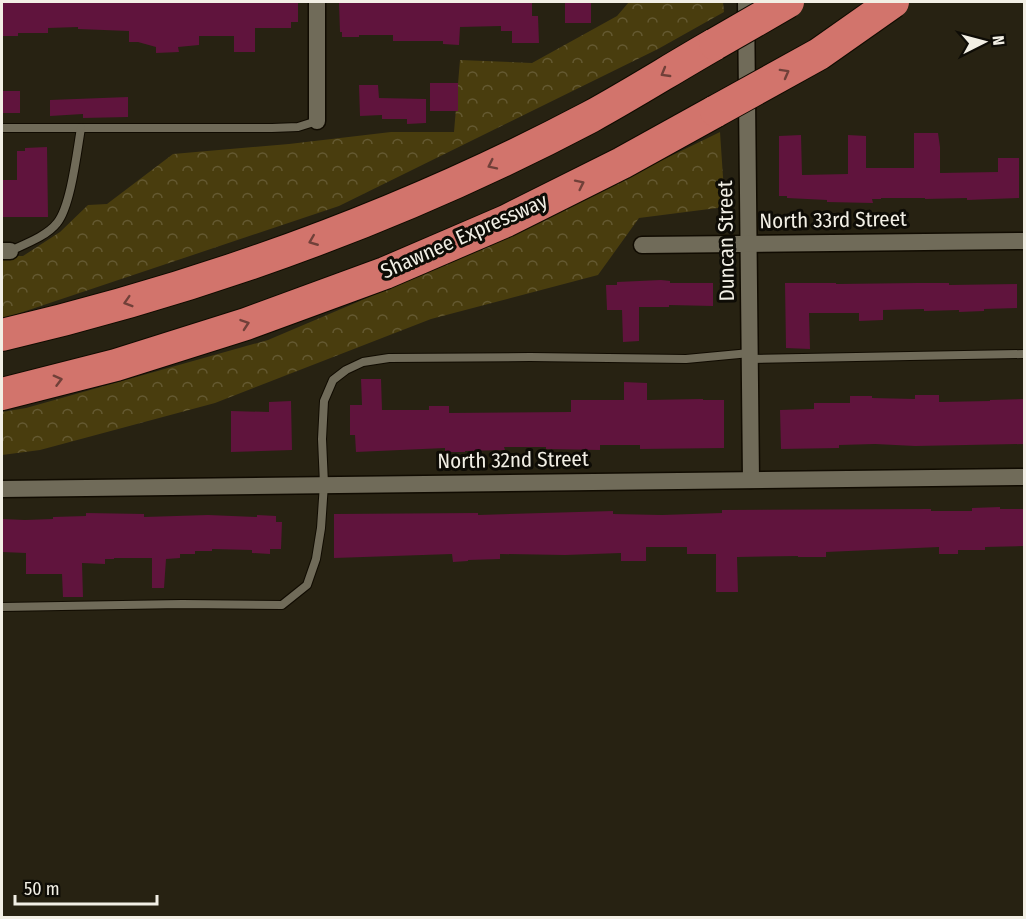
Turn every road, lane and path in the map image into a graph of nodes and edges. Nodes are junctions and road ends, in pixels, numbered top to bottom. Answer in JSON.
{"nodes":[{"id":1,"x":317,"y":2,"type":"edge"},
{"id":2,"x":746,"y":2,"type":"edge"},
{"id":3,"x":788,"y":2,"type":"edge"},
{"id":4,"x":893,"y":2,"type":"edge"},
{"id":5,"x":317,"y":121,"type":"joint"},
{"id":6,"x":2,"y":128,"type":"edge"},
{"id":7,"x":81,"y":128,"type":"junction"},
{"id":8,"x":1024,"y":241,"type":"edge"},
{"id":9,"x":749,"y":243,"type":"junction"},
{"id":10,"x":642,"y":245,"type":"dead end"},
{"id":11,"x":6,"y":251,"type":"edge"},
{"id":12,"x":2,"y":335,"type":"edge"},
{"id":13,"x":1024,"y":354,"type":"edge"},
{"id":14,"x":750,"y":356,"type":"junction"},
{"id":15,"x":2,"y":394,"type":"edge"},
{"id":16,"x":1024,"y":477,"type":"edge"},
{"id":17,"x":751,"y":480,"type":"junction"},
{"id":18,"x":324,"y":484,"type":"junction"},
{"id":19,"x":2,"y":489,"type":"edge"},
{"id":20,"x":2,"y":607,"type":"edge"}],
"edges":[{"from":1,"to":5,"type":"street"},
{"from":2,"to":9,"type":"street","name":"Duncan Street"},
{"from":3,"to":12,"type":"highway","one_way":true,"bridge":true},
{"from":15,"to":4,"type":"highway","name":"Shawnee Expressway","one_way":true,"bridge":true},
{"from":5,"to":7,"type":"lane"},
{"from":6,"to":7,"type":"lane"},
{"from":7,"to":11,"type":"lane"},
{"from":8,"to":9,"type":"street","name":"North 33rd Street"},
{"from":9,"to":10,"type":"street","name":"North 33rd Street"},
{"from":9,"to":14,"type":"street","name":"Duncan Street"},
{"from":13,"to":14,"type":"lane"},
{"from":14,"to":17,"type":"street","name":"Duncan Street"},
{"from":14,"to":18,"type":"lane"},
{"from":16,"to":17,"type":"street","name":"North 32nd Street"},
{"from":17,"to":18,"type":"street","name":"North 32nd Street"},
{"from":18,"to":19,"type":"street","name":"North 32nd Street"},
{"from":18,"to":20,"type":"lane"}]}
